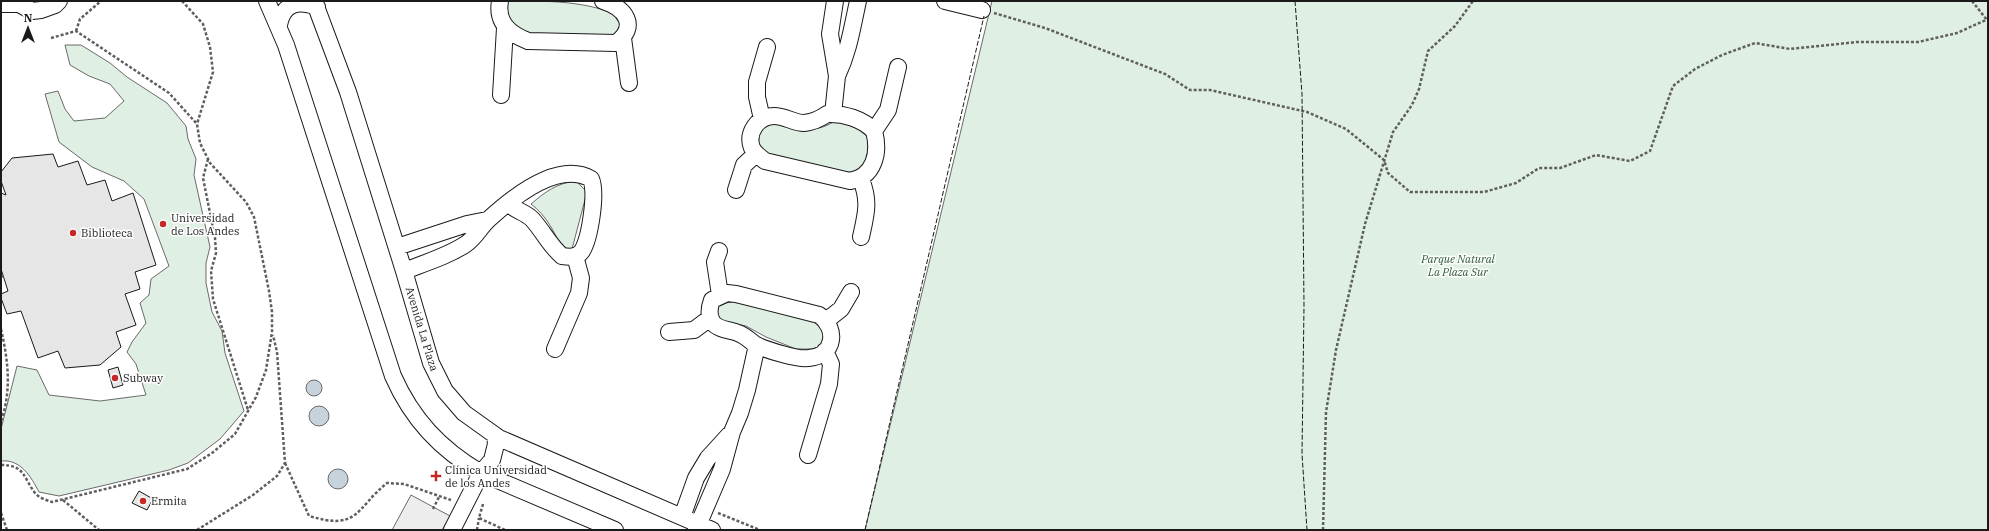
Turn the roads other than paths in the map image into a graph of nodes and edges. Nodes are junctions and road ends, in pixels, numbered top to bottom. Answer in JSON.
{"nodes":[{"id":1,"x":59,"y":1,"type":"edge"},
{"id":2,"x":267,"y":1,"type":"edge"},
{"id":3,"x":500,"y":1,"type":"edge"},
{"id":4,"x":603,"y":1,"type":"edge"},
{"id":5,"x":835,"y":1,"type":"edge"},
{"id":6,"x":858,"y":1,"type":"edge"},
{"id":7,"x":945,"y":1,"type":"edge"},
{"id":8,"x":1,"y":4,"type":"edge"},
{"id":9,"x":316,"y":4,"type":"edge"},
{"id":10,"x":982,"y":10,"type":"road end"},
{"id":11,"x":279,"y":25,"type":"junction"},
{"id":12,"x":505,"y":28,"type":"junction"},
{"id":13,"x":623,"y":38,"type":"junction"},
{"id":14,"x":767,"y":47,"type":"dead end"},
{"id":15,"x":898,"y":67,"type":"dead end"},
{"id":16,"x":837,"y":76,"type":"junction"},
{"id":17,"x":629,"y":83,"type":"dead end"},
{"id":18,"x":501,"y":95,"type":"dead end"},
{"id":19,"x":834,"y":114,"type":"junction"},
{"id":20,"x":762,"y":119,"type":"junction"},
{"id":21,"x":874,"y":131,"type":"junction"},
{"id":22,"x":756,"y":154,"type":"junction"},
{"id":23,"x":861,"y":179,"type":"junction"},
{"id":24,"x":736,"y":190,"type":"dead end"},
{"id":25,"x":508,"y":204,"type":"junction"},
{"id":26,"x":487,"y":220,"type":"junction"},
{"id":27,"x":861,"y":237,"type":"dead end"},
{"id":28,"x":397,"y":247,"type":"junction"},
{"id":29,"x":719,"y":251,"type":"dead end"},
{"id":30,"x":575,"y":256,"type":"junction"},
{"id":31,"x":404,"y":271,"type":"junction"},
{"id":32,"x":851,"y":292,"type":"dead end"},
{"id":33,"x":720,"y":295,"type":"junction"},
{"id":34,"x":710,"y":318,"type":"junction"},
{"id":35,"x":827,"y":320,"type":"junction"},
{"id":36,"x":669,"y":332,"type":"dead end"},
{"id":37,"x":757,"y":345,"type":"junction"},
{"id":38,"x":555,"y":349,"type":"dead end"},
{"id":39,"x":826,"y":351,"type":"junction"},
{"id":40,"x":732,"y":432,"type":"junction"},
{"id":41,"x":495,"y":435,"type":"junction"},
{"id":42,"x":808,"y":455,"type":"dead end"},
{"id":43,"x":481,"y":473,"type":"junction"},
{"id":44,"x":682,"y":517,"type":"junction"},
{"id":45,"x":702,"y":528,"type":"edge"},
{"id":46,"x":456,"y":529,"type":"edge"},
{"id":47,"x":615,"y":530,"type":"edge"}],
"edges":[{"from":1,"to":8,"type":"street"},
{"from":2,"to":11,"type":"street"},
{"from":3,"to":12,"type":"street"},
{"from":4,"to":13,"type":"street"},
{"from":5,"to":16,"type":"street"},
{"from":6,"to":16,"type":"street"},
{"from":7,"to":10,"type":"street"},
{"from":9,"to":11,"type":"street"},
{"from":9,"to":28,"type":"street","name":"Avenida La Plaza"},
{"from":11,"to":43,"type":"street"},
{"from":12,"to":13,"type":"street"},
{"from":12,"to":18,"type":"street"},
{"from":13,"to":17,"type":"street"},
{"from":14,"to":20,"type":"street"},
{"from":15,"to":21,"type":"street"},
{"from":16,"to":19,"type":"street"},
{"from":19,"to":20,"type":"street"},
{"from":19,"to":21,"type":"street"},
{"from":20,"to":22,"type":"street"},
{"from":21,"to":23,"type":"street"},
{"from":22,"to":23,"type":"street"},
{"from":22,"to":24,"type":"street"},
{"from":23,"to":27,"type":"street"},
{"from":25,"to":26,"type":"street"},
{"from":25,"to":30,"type":"street"},
{"from":25,"to":30,"type":"street"},
{"from":26,"to":28,"type":"street"},
{"from":26,"to":31,"type":"street"},
{"from":28,"to":31,"type":"street","name":"Avenida La Plaza"},
{"from":29,"to":33,"type":"street"},
{"from":30,"to":38,"type":"street"},
{"from":31,"to":41,"type":"street","name":"Avenida La Plaza"},
{"from":32,"to":35,"type":"street"},
{"from":33,"to":34,"type":"street"},
{"from":33,"to":35,"type":"street"},
{"from":34,"to":36,"type":"street"},
{"from":34,"to":37,"type":"street"},
{"from":35,"to":39,"type":"street"},
{"from":37,"to":39,"type":"street"},
{"from":37,"to":40,"type":"street"},
{"from":39,"to":42,"type":"street"},
{"from":40,"to":44,"type":"street"},
{"from":40,"to":45,"type":"street"},
{"from":41,"to":43,"type":"street"},
{"from":41,"to":44,"type":"street","name":"Avenida La Plaza"},
{"from":43,"to":46,"type":"street"},
{"from":43,"to":47,"type":"street"},
{"from":44,"to":45,"type":"street","name":"Avenida La Plaza"}]}
